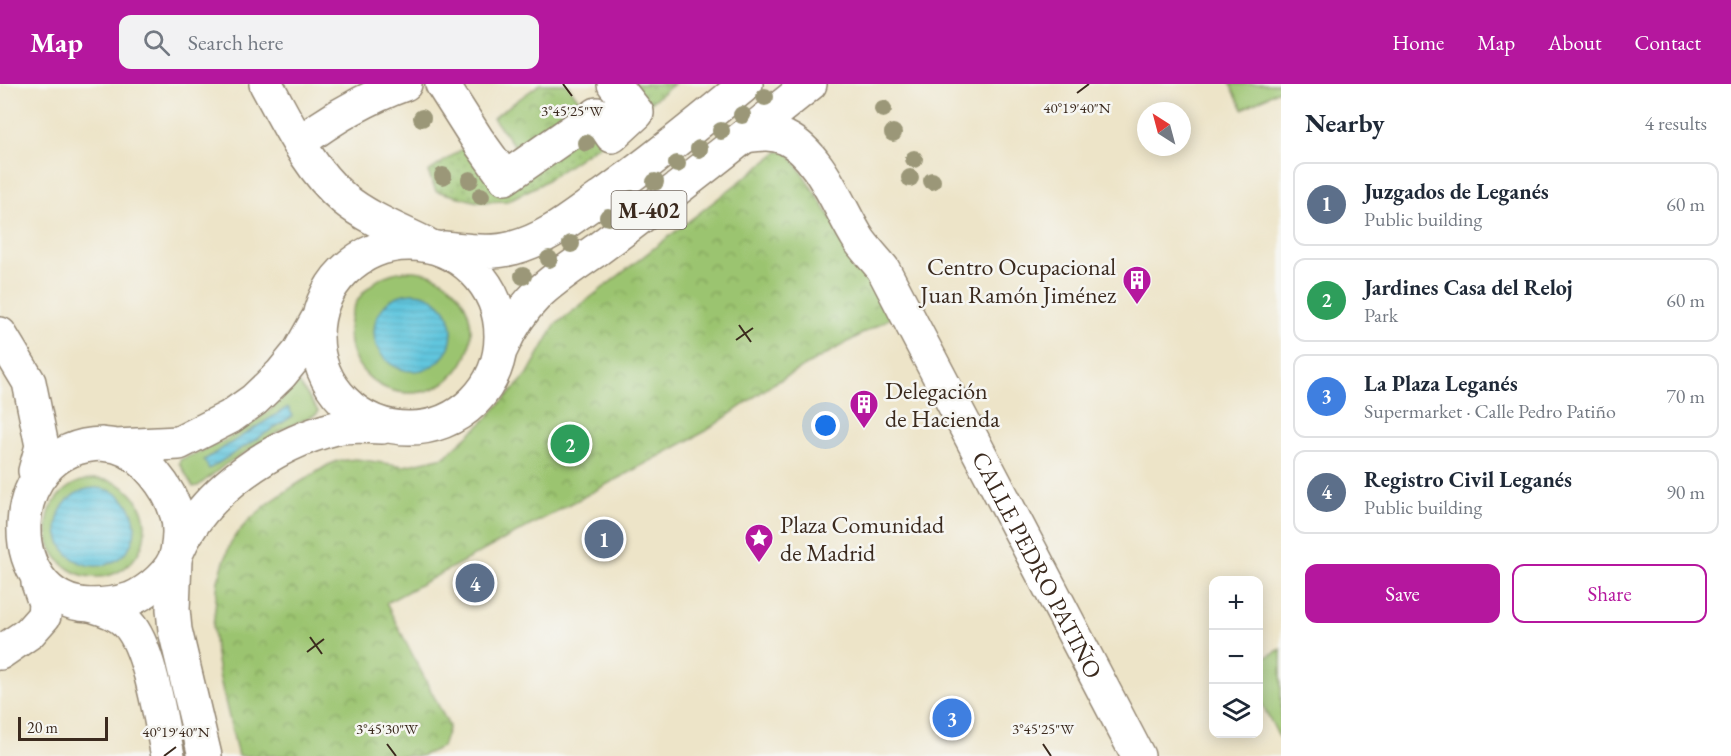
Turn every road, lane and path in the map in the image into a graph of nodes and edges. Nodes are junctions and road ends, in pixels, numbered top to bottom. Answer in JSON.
{"nodes":[{"id":1,"x":266,"y":84,"type":"edge"},
{"id":2,"x":405,"y":84,"type":"edge"},
{"id":3,"x":442,"y":84,"type":"edge"},
{"id":4,"x":614,"y":84,"type":"edge"},
{"id":5,"x":746,"y":84,"type":"edge"},
{"id":6,"x":810,"y":84,"type":"edge"},
{"id":7,"x":745,"y":136,"type":"junction"},
{"id":8,"x":299,"y":143,"type":"junction"},
{"id":9,"x":435,"y":246,"type":"junction"},
{"id":10,"x":318,"y":318,"type":"junction"},
{"id":11,"x":0,"y":334,"type":"edge"},
{"id":12,"x":501,"y":349,"type":"junction"},
{"id":13,"x":390,"y":427,"type":"junction"},
{"id":14,"x":116,"y":446,"type":"junction"},
{"id":15,"x":35,"y":471,"type":"junction"},
{"id":16,"x":8,"y":512,"type":"edge"},
{"id":17,"x":176,"y":555,"type":"junction"},
{"id":18,"x":0,"y":564,"type":"edge"},
{"id":19,"x":35,"y":579,"type":"junction"},
{"id":20,"x":91,"y":605,"type":"junction"},
{"id":21,"x":0,"y":653,"type":"edge"},
{"id":22,"x":168,"y":756,"type":"edge"},
{"id":23,"x":206,"y":756,"type":"edge"},
{"id":24,"x":1138,"y":756,"type":"edge"}],
"edges":[{"from":1,"to":8,"type":"main road"},
{"from":2,"to":8,"type":"main road"},
{"from":3,"to":4,"type":"main road"},
{"from":5,"to":9,"type":"main road","number":"M-402"},
{"from":6,"to":7,"type":"main road","number":"M-402"},
{"from":7,"to":12,"type":"main road","number":"M-402"},
{"from":7,"to":24,"type":"main road","name":"CALLE PEDRO PATIÑO"},
{"from":8,"to":9,"type":"main road"},
{"from":9,"to":10,"type":"main road","number":"M-402"},
{"from":9,"to":12,"type":"main road","number":"M-402"},
{"from":10,"to":13,"type":"main road","number":"M-402"},
{"from":10,"to":14,"type":"main road","number":"M-402"},
{"from":11,"to":15,"type":"main road"},
{"from":12,"to":13,"type":"main road","number":"M-402"},
{"from":13,"to":17,"type":"main road","number":"M-402"},
{"from":14,"to":15,"type":"main road"},
{"from":14,"to":17,"type":"main road"},
{"from":15,"to":16,"type":"main road"},
{"from":16,"to":19,"type":"main road"},
{"from":17,"to":20,"type":"main road"},
{"from":17,"to":23,"type":"main road"},
{"from":18,"to":19,"type":"main road"},
{"from":19,"to":20,"type":"main road"},
{"from":19,"to":21,"type":"main road"},
{"from":20,"to":22,"type":"main road"}]}
